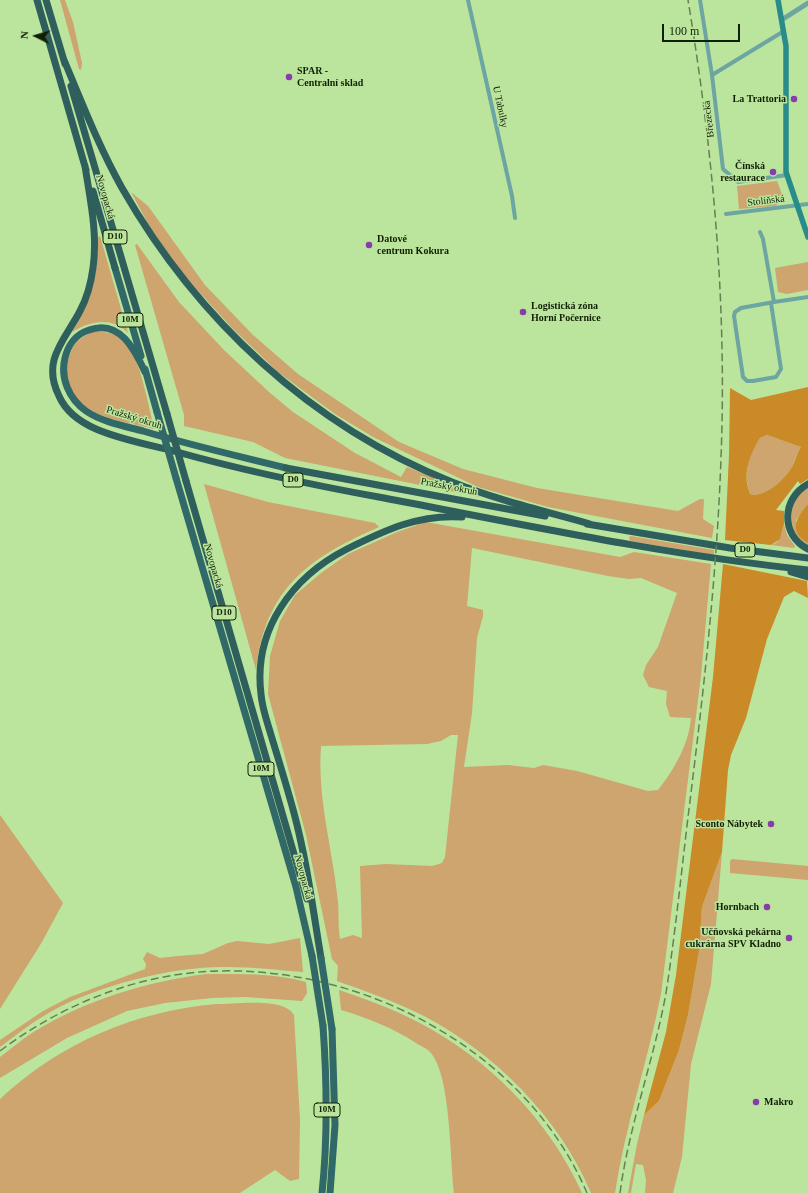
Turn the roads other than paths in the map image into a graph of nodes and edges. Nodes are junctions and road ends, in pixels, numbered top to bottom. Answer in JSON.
{"nodes":[{"id":1,"x":37,"y":0,"type":"edge"},
{"id":2,"x":46,"y":0,"type":"edge"},
{"id":3,"x":468,"y":0,"type":"edge"},
{"id":4,"x":700,"y":0,"type":"edge"},
{"id":5,"x":778,"y":0,"type":"edge"},
{"id":6,"x":808,"y":3,"type":"edge"},
{"id":7,"x":782,"y":19,"type":"junction"},
{"id":8,"x":784,"y":31,"type":"junction"},
{"id":9,"x":64,"y":60,"type":"junction"},
{"id":10,"x":712,"y":75,"type":"junction"},
{"id":11,"x":85,"y":166,"type":"junction"},
{"id":12,"x":786,"y":175,"type":"junction"},
{"id":13,"x":808,"y":204,"type":"edge"},
{"id":14,"x":797,"y":205,"type":"junction"},
{"id":15,"x":726,"y":214,"type":"dead end"},
{"id":16,"x":515,"y":218,"type":"dead end"},
{"id":17,"x":760,"y":232,"type":"dead end"},
{"id":18,"x":808,"y":236,"type":"edge"},
{"id":19,"x":808,"y":297,"type":"edge"},
{"id":20,"x":772,"y":303,"type":"junction"},
{"id":21,"x":146,"y":372,"type":"junction"},
{"id":22,"x":808,"y":484,"type":"edge"},
{"id":23,"x":492,"y":519,"type":"junction"},
{"id":24,"x":590,"y":524,"type":"junction"},
{"id":25,"x":808,"y":549,"type":"edge"},
{"id":26,"x":808,"y":558,"type":"edge"},
{"id":27,"x":768,"y":566,"type":"junction"},
{"id":28,"x":808,"y":570,"type":"edge"},
{"id":29,"x":808,"y":577,"type":"edge"},
{"id":30,"x":321,"y":958,"type":"junction"},
{"id":31,"x":322,"y":1193,"type":"edge"},
{"id":32,"x":330,"y":1193,"type":"edge"}],
"edges":[{"from":1,"to":11,"type":"highway","name":"Novopacká"},
{"from":2,"to":9,"type":"highway","name":"Novopacká","number":"D10"},
{"from":3,"to":16,"type":"street","name":"U Tabulky"},
{"from":4,"to":10,"type":"street","name":"Březecká"},
{"from":5,"to":7,"type":"main road"},
{"from":6,"to":7,"type":"street"},
{"from":7,"to":8,"type":"main road"},
{"from":8,"to":10,"type":"street"},
{"from":8,"to":12,"type":"main road"},
{"from":9,"to":24,"type":"highway"},
{"from":9,"to":30,"type":"highway","name":"Novopacká","number":"D10","bridge":true},
{"from":10,"to":12,"type":"street","name":"Březecká"},
{"from":11,"to":21,"type":"highway","name":"Novopacká","number":"10M"},
{"from":11,"to":23,"type":"highway","number":"D0"},
{"from":12,"to":14,"type":"main road"},
{"from":13,"to":14,"type":"street","name":"Stoliňská"},
{"from":14,"to":15,"type":"street","name":"Stoliňská"},
{"from":14,"to":18,"type":"main road"},
{"from":17,"to":20,"type":"street"},
{"from":19,"to":20,"type":"street"},
{"from":20,"to":20,"type":"street"},
{"from":21,"to":24,"type":"highway","name":"Pražský okruh","number":"D0"},
{"from":21,"to":31,"type":"highway","name":"Novopacká","number":"10M","bridge":true},
{"from":22,"to":25,"type":"highway"},
{"from":23,"to":27,"type":"highway","number":"D0"},
{"from":23,"to":30,"type":"highway"},
{"from":24,"to":26,"type":"highway","name":"Pražský okruh","number":"D0"},
{"from":27,"to":28,"type":"highway","number":"D0"},
{"from":27,"to":29,"type":"highway"},
{"from":30,"to":32,"type":"highway","name":"Novopacká","number":"10M","bridge":true}]}
